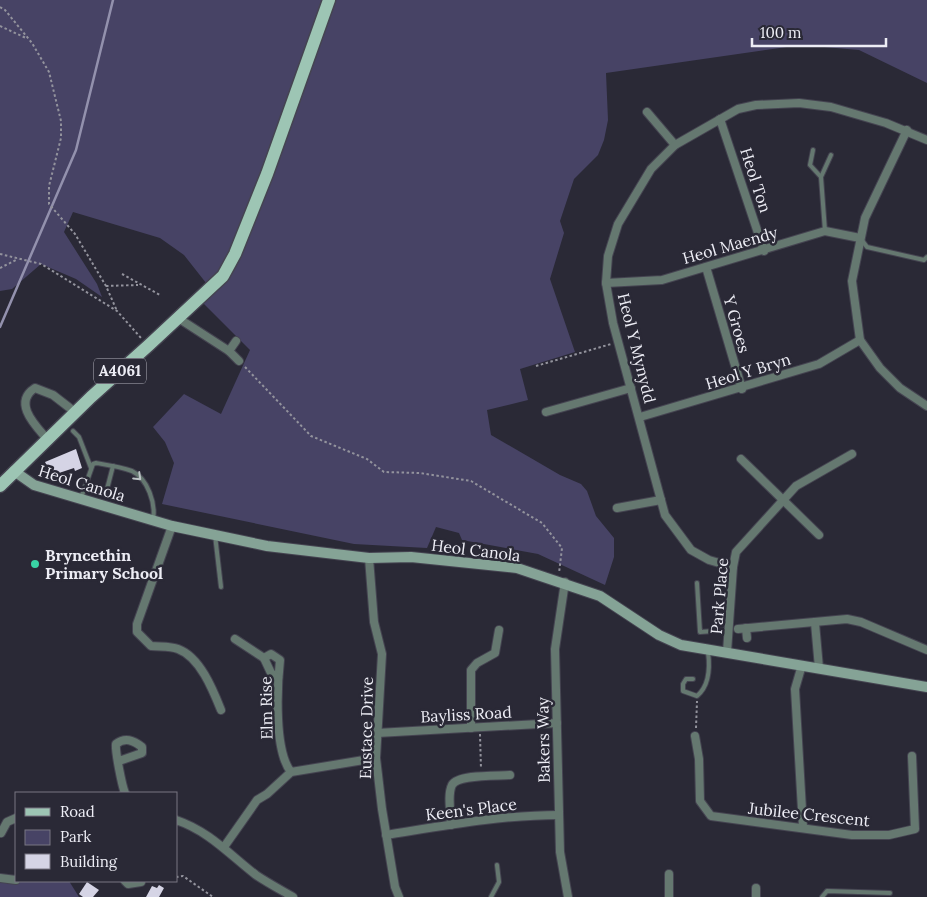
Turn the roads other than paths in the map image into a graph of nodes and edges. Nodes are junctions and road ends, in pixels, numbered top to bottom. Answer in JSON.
{"nodes":[{"id":1,"x":330,"y":0,"type":"edge"},
{"id":2,"x":647,"y":112,"type":"dead end"},
{"id":3,"x":720,"y":118,"type":"junction"},
{"id":4,"x":907,"y":130,"type":"junction"},
{"id":5,"x":927,"y":140,"type":"edge"},
{"id":6,"x":675,"y":145,"type":"junction"},
{"id":7,"x":813,"y":150,"type":"dead end"},
{"id":8,"x":831,"y":155,"type":"dead end"},
{"id":9,"x":821,"y":177,"type":"junction"},
{"id":10,"x":825,"y":231,"type":"junction"},
{"id":11,"x":860,"y":238,"type":"junction"},
{"id":12,"x":764,"y":251,"type":"junction"},
{"id":13,"x":927,"y":257,"type":"edge"},
{"id":14,"x":706,"y":267,"type":"junction"},
{"id":15,"x":606,"y":283,"type":"junction"},
{"id":16,"x":178,"y":318,"type":"junction"},
{"id":17,"x":860,"y":340,"type":"junction"},
{"id":18,"x":236,"y":341,"type":"dead end"},
{"id":19,"x":229,"y":351,"type":"junction"},
{"id":20,"x":239,"y":361,"type":"road end"},
{"id":21,"x":631,"y":388,"type":"junction"},
{"id":22,"x":742,"y":389,"type":"junction"},
{"id":23,"x":927,"y":406,"type":"edge"},
{"id":24,"x":75,"y":412,"type":"junction"},
{"id":25,"x":546,"y":412,"type":"dead end"},
{"id":26,"x":640,"y":417,"type":"junction"},
{"id":27,"x":73,"y":431,"type":"dead end"},
{"id":28,"x":47,"y":439,"type":"junction"},
{"id":29,"x":741,"y":459,"type":"dead end"},
{"id":30,"x":113,"y":466,"type":"junction"},
{"id":31,"x":851,"y":466,"type":"dead end"},
{"id":32,"x":91,"y":468,"type":"junction"},
{"id":33,"x":14,"y":471,"type":"junction"},
{"id":34,"x":0,"y":486,"type":"edge"},
{"id":35,"x":106,"y":492,"type":"dead end"},
{"id":36,"x":82,"y":498,"type":"junction"},
{"id":37,"x":661,"y":500,"type":"junction"},
{"id":38,"x":782,"y":500,"type":"junction"},
{"id":39,"x":617,"y":508,"type":"dead end"},
{"id":40,"x":153,"y":520,"type":"junction"},
{"id":41,"x":172,"y":526,"type":"junction"},
{"id":42,"x":820,"y":535,"type":"dead end"},
{"id":43,"x":215,"y":536,"type":"junction"},
{"id":44,"x":369,"y":558,"type":"junction"},
{"id":45,"x":733,"y":567,"type":"junction"},
{"id":46,"x":562,"y":581,"type":"junction"},
{"id":47,"x":696,"y":583,"type":"dead end"},
{"id":48,"x":221,"y":587,"type":"dead end"},
{"id":49,"x":815,"y":623,"type":"junction"},
{"id":50,"x":499,"y":630,"type":"dead end"},
{"id":51,"x":728,"y":630,"type":"junction"},
{"id":52,"x":747,"y":638,"type":"dead end"},
{"id":53,"x":235,"y":639,"type":"dead end"},
{"id":54,"x":708,"y":649,"type":"junction"},
{"id":55,"x":927,"y":650,"type":"edge"},
{"id":56,"x":727,"y":652,"type":"junction"},
{"id":57,"x":264,"y":658,"type":"junction"},
{"id":58,"x":802,"y":665,"type":"junction"},
{"id":59,"x":819,"y":668,"type":"junction"},
{"id":60,"x":278,"y":678,"type":"junction"},
{"id":61,"x":693,"y":678,"type":"dead end"},
{"id":62,"x":927,"y":687,"type":"edge"},
{"id":63,"x":221,"y":710,"type":"dead end"},
{"id":64,"x":556,"y":723,"type":"junction"},
{"id":65,"x":475,"y":727,"type":"junction"},
{"id":66,"x":377,"y":733,"type":"junction"},
{"id":67,"x":695,"y":736,"type":"road end"},
{"id":68,"x":912,"y":756,"type":"dead end"},
{"id":69,"x":376,"y":758,"type":"junction"},
{"id":70,"x":119,"y":761,"type":"dead end"},
{"id":71,"x":291,"y":772,"type":"junction"},
{"id":72,"x":510,"y":775,"type":"dead end"},
{"id":73,"x":125,"y":792,"type":"edge"},
{"id":74,"x":559,"y":815,"type":"junction"},
{"id":75,"x":15,"y":818,"type":"edge"},
{"id":76,"x":178,"y":821,"type":"edge"},
{"id":77,"x":451,"y":825,"type":"junction"},
{"id":78,"x":803,"y":827,"type":"junction"},
{"id":79,"x":1,"y":833,"type":"dead end"},
{"id":80,"x":386,"y":835,"type":"junction"},
{"id":81,"x":224,"y":847,"type":"junction"},
{"id":82,"x":497,"y":865,"type":"dead end"},
{"id":83,"x":669,"y":874,"type":"dead end"},
{"id":84,"x":0,"y":878,"type":"edge"},
{"id":85,"x":15,"y":880,"type":"edge"},
{"id":86,"x":125,"y":882,"type":"edge"},
{"id":87,"x":141,"y":882,"type":"dead end"},
{"id":88,"x":756,"y":888,"type":"dead end"},
{"id":89,"x":890,"y":893,"type":"dead end"},
{"id":90,"x":293,"y":897,"type":"edge"},
{"id":91,"x":399,"y":897,"type":"edge"},
{"id":92,"x":491,"y":897,"type":"edge"},
{"id":93,"x":568,"y":897,"type":"edge"},
{"id":94,"x":669,"y":897,"type":"edge"},
{"id":95,"x":756,"y":897,"type":"edge"},
{"id":96,"x":822,"y":897,"type":"edge"}],
"edges":[{"from":1,"to":16,"type":"main road","number":"A4061"},
{"from":2,"to":6,"type":"street"},
{"from":3,"to":4,"type":"street","name":"Heol Y Mynydd"},
{"from":3,"to":6,"type":"street","name":"Heol Y Mynydd"},
{"from":3,"to":12,"type":"street","name":"Heol Ton"},
{"from":4,"to":5,"type":"street","name":"Heol Y Mynydd"},
{"from":4,"to":11,"type":"street"},
{"from":6,"to":15,"type":"street","name":"Heol Y Mynydd"},
{"from":7,"to":9,"type":"lane"},
{"from":8,"to":9,"type":"lane"},
{"from":9,"to":10,"type":"lane"},
{"from":10,"to":11,"type":"street","name":"Heol Maendy"},
{"from":10,"to":12,"type":"street","name":"Heol Maendy"},
{"from":11,"to":13,"type":"lane"},
{"from":11,"to":17,"type":"street"},
{"from":12,"to":14,"type":"street","name":"Heol Maendy"},
{"from":14,"to":15,"type":"street","name":"Heol Maendy"},
{"from":14,"to":22,"type":"street","name":"Y Groes"},
{"from":15,"to":21,"type":"street","name":"Heol Y Mynydd"},
{"from":16,"to":19,"type":"street"},
{"from":16,"to":24,"type":"main road","number":"A4061"},
{"from":17,"to":22,"type":"street","name":"Heol Y Bryn"},
{"from":17,"to":23,"type":"street"},
{"from":18,"to":19,"type":"street"},
{"from":19,"to":20,"type":"street"},
{"from":21,"to":25,"type":"street"},
{"from":21,"to":26,"type":"street","name":"Heol Y Mynydd"},
{"from":22,"to":26,"type":"street","name":"Heol Y Bryn"},
{"from":24,"to":28,"type":"main road","number":"A4061"},
{"from":24,"to":28,"type":"street"},
{"from":26,"to":37,"type":"street","name":"Heol Y Mynydd"},
{"from":27,"to":32,"type":"lane"},
{"from":28,"to":33,"type":"main road","number":"A4061"},
{"from":29,"to":38,"type":"street"},
{"from":30,"to":32,"type":"lane"},
{"from":30,"to":35,"type":"lane"},
{"from":30,"to":40,"type":"lane","one_way":true},
{"from":31,"to":38,"type":"street","name":"Park Place"},
{"from":32,"to":36,"type":"lane"},
{"from":33,"to":34,"type":"main road","number":"A4061"},
{"from":33,"to":36,"type":"street","name":"Heol Canola"},
{"from":36,"to":40,"type":"street","name":"Heol Canola"},
{"from":37,"to":39,"type":"street"},
{"from":37,"to":45,"type":"street","name":"Heol Y Mynydd"},
{"from":38,"to":42,"type":"street"},
{"from":38,"to":45,"type":"street","name":"Park Place"},
{"from":40,"to":41,"type":"street","name":"Heol Canola"},
{"from":41,"to":43,"type":"street","name":"Heol Canola"},
{"from":41,"to":63,"type":"street"},
{"from":43,"to":44,"type":"street","name":"Heol Canola"},
{"from":43,"to":48,"type":"lane"},
{"from":44,"to":46,"type":"street","name":"Heol Canola"},
{"from":44,"to":66,"type":"street","name":"Eustace Drive"},
{"from":45,"to":51,"type":"street","name":"Park Place"},
{"from":46,"to":54,"type":"street","name":"Heol Canola"},
{"from":46,"to":64,"type":"street","name":"Bakers Way"},
{"from":47,"to":51,"type":"lane"},
{"from":49,"to":52,"type":"street"},
{"from":49,"to":55,"type":"street"},
{"from":49,"to":59,"type":"street"},
{"from":50,"to":65,"type":"street"},
{"from":51,"to":56,"type":"street","name":"Park Place"},
{"from":53,"to":57,"type":"street"},
{"from":54,"to":56,"type":"street","name":"Heol Canola"},
{"from":54,"to":61,"type":"lane"},
{"from":56,"to":58,"type":"street","name":"Heol Canola"},
{"from":57,"to":60,"type":"street"},
{"from":57,"to":60,"type":"street","name":"Elm Rise"},
{"from":58,"to":59,"type":"street","name":"Heol Canola"},
{"from":58,"to":78,"type":"street"},
{"from":59,"to":62,"type":"street","name":"Heol Canola"},
{"from":60,"to":71,"type":"street","name":"Elm Rise"},
{"from":64,"to":65,"type":"street","name":"Bayliss Road"},
{"from":64,"to":74,"type":"street","name":"Bakers Way"},
{"from":65,"to":66,"type":"street","name":"Bayliss Road"},
{"from":66,"to":69,"type":"street","name":"Eustace Drive"},
{"from":67,"to":78,"type":"street","name":"Jubilee Crescent"},
{"from":68,"to":78,"type":"street","name":"Jubilee Crescent"},
{"from":69,"to":71,"type":"street"},
{"from":69,"to":80,"type":"street","name":"Eustace Drive"},
{"from":70,"to":73,"type":"street"},
{"from":71,"to":81,"type":"street"},
{"from":72,"to":77,"type":"street"},
{"from":74,"to":77,"type":"street","name":"Keen's Place"},
{"from":74,"to":93,"type":"street","name":"Bakers Way"},
{"from":75,"to":79,"type":"street"},
{"from":76,"to":81,"type":"street"},
{"from":77,"to":80,"type":"street","name":"Keen's Place"},
{"from":80,"to":91,"type":"street","name":"Eustace Drive"},
{"from":81,"to":90,"type":"street"},
{"from":82,"to":92,"type":"lane"},
{"from":83,"to":94,"type":"street"},
{"from":84,"to":85,"type":"street"},
{"from":86,"to":87,"type":"street"},
{"from":88,"to":95,"type":"street"},
{"from":89,"to":96,"type":"lane"}]}
